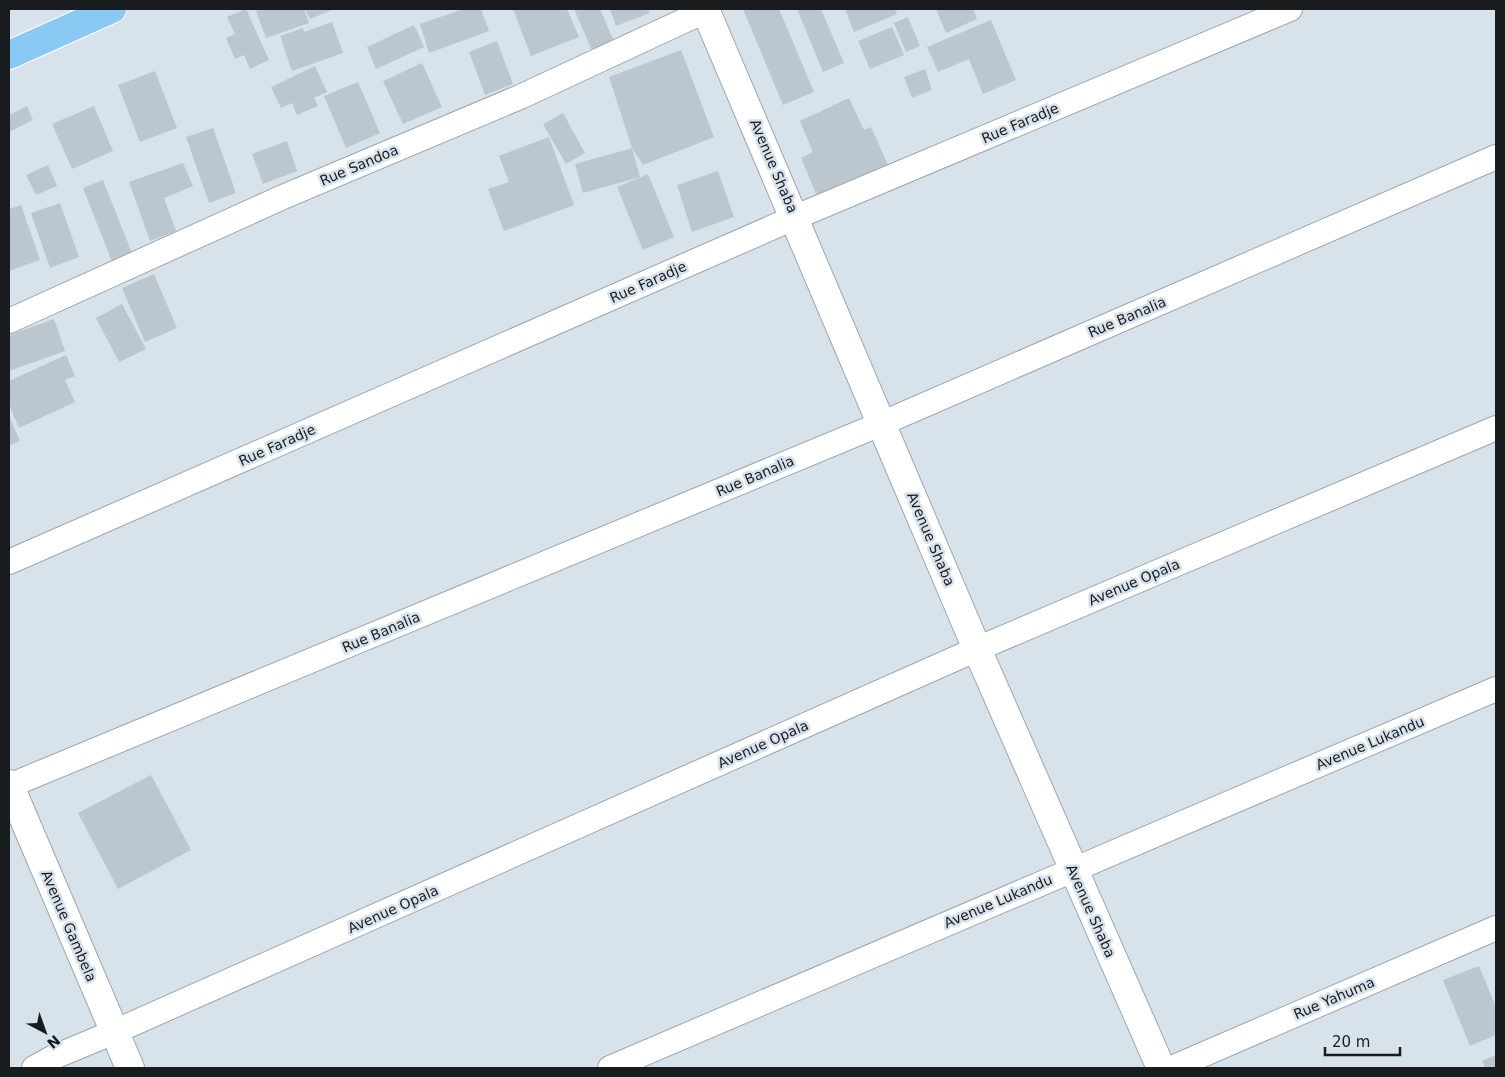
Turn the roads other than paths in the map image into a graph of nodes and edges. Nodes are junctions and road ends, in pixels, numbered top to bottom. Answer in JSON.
{"nodes":[{"id":1,"x":112,"y":9,"type":"edge"},
{"id":2,"x":707,"y":9,"type":"edge"},
{"id":3,"x":1290,"y":9,"type":"edge"},
{"id":4,"x":9,"y":54,"type":"edge"},
{"id":5,"x":1496,"y":157,"type":"edge"},
{"id":6,"x":796,"y":218,"type":"junction"},
{"id":7,"x":9,"y":321,"type":"edge"},
{"id":8,"x":883,"y":423,"type":"junction"},
{"id":9,"x":1496,"y":428,"type":"edge"},
{"id":10,"x":9,"y":562,"type":"edge"},
{"id":11,"x":977,"y":649,"type":"junction"},
{"id":12,"x":1496,"y":689,"type":"edge"},
{"id":13,"x":9,"y":785,"type":"edge"},
{"id":14,"x":1072,"y":869,"type":"junction"},
{"id":15,"x":1496,"y":928,"type":"edge"},
{"id":16,"x":114,"y":1032,"type":"junction"},
{"id":17,"x":34,"y":1068,"type":"edge"},
{"id":18,"x":130,"y":1068,"type":"edge"},
{"id":19,"x":610,"y":1068,"type":"edge"},
{"id":20,"x":1161,"y":1068,"type":"edge"},
{"id":21,"x":1172,"y":1068,"type":"edge"}],
"edges":[{"from":1,"to":4,"type":"main road"},
{"from":2,"to":6,"type":"street","name":"Avenue Shaba"},
{"from":2,"to":7,"type":"street","name":"Rue Sandoa"},
{"from":3,"to":6,"type":"street","name":"Rue Faradje"},
{"from":5,"to":8,"type":"street","name":"Rue Banalia"},
{"from":6,"to":8,"type":"street","name":"Avenue Shaba"},
{"from":6,"to":10,"type":"street","name":"Rue Faradje"},
{"from":8,"to":11,"type":"street","name":"Avenue Shaba"},
{"from":8,"to":13,"type":"street","name":"Rue Banalia"},
{"from":9,"to":11,"type":"street","name":"Avenue Opala"},
{"from":11,"to":14,"type":"street","name":"Avenue Shaba"},
{"from":11,"to":16,"type":"street","name":"Avenue Opala"},
{"from":12,"to":14,"type":"street","name":"Avenue Lukandu"},
{"from":13,"to":16,"type":"street","name":"Avenue Gambela"},
{"from":14,"to":19,"type":"street","name":"Avenue Lukandu"},
{"from":14,"to":20,"type":"street","name":"Avenue Shaba"},
{"from":15,"to":21,"type":"street","name":"Rue Yahuma"},
{"from":16,"to":17,"type":"street","name":"Avenue Opala"},
{"from":16,"to":18,"type":"street","name":"Avenue Gambela"}]}
